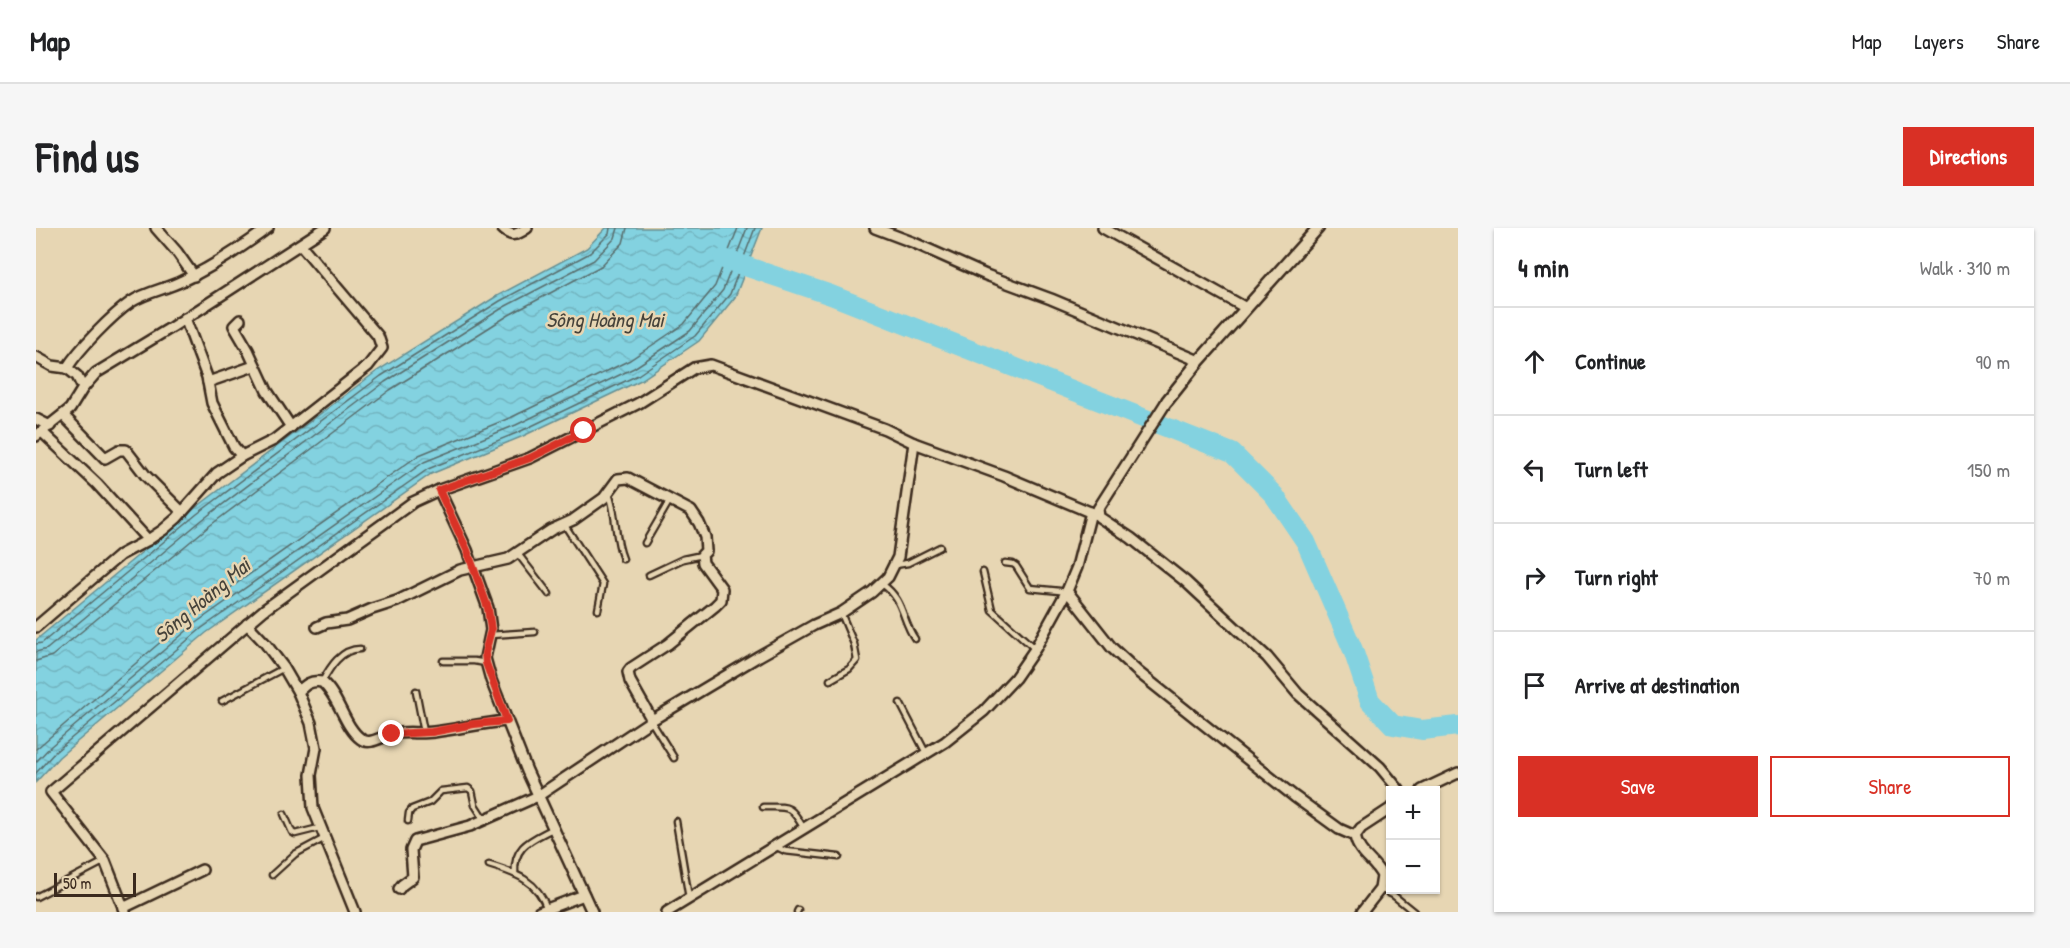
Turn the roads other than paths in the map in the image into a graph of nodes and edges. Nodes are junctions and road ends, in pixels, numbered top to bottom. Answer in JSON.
{"nodes":[{"id":1,"x":156,"y":228,"type":"edge"},
{"id":2,"x":268,"y":228,"type":"edge"},
{"id":3,"x":325,"y":228,"type":"edge"},
{"id":4,"x":502,"y":228,"type":"edge"},
{"id":5,"x":527,"y":228,"type":"edge"},
{"id":6,"x":874,"y":228,"type":"edge"},
{"id":7,"x":1103,"y":228,"type":"edge"},
{"id":8,"x":1318,"y":228,"type":"edge"},
{"id":9,"x":301,"y":245,"type":"junction"},
{"id":10,"x":194,"y":276,"type":"junction"},
{"id":11,"x":1246,"y":308,"type":"junction"},
{"id":12,"x":185,"y":318,"type":"junction"},
{"id":13,"x":240,"y":320,"type":"dead end"},
{"id":14,"x":36,"y":357,"type":"edge"},
{"id":15,"x":1199,"y":362,"type":"junction"},
{"id":16,"x":254,"y":366,"type":"junction"},
{"id":17,"x":67,"y":368,"type":"junction"},
{"id":18,"x":208,"y":382,"type":"junction"},
{"id":19,"x":83,"y":388,"type":"junction"},
{"id":20,"x":1167,"y":401,"type":"joint"},
{"id":21,"x":63,"y":415,"type":"junction"},
{"id":22,"x":36,"y":419,"type":"edge"},
{"id":23,"x":291,"y":427,"type":"junction"},
{"id":24,"x":43,"y":432,"type":"edge"},
{"id":25,"x":914,"y":443,"type":"junction"},
{"id":26,"x":242,"y":456,"type":"junction"},
{"id":27,"x":439,"y":490,"type":"junction"},
{"id":28,"x":609,"y":493,"type":"junction"},
{"id":29,"x":670,"y":500,"type":"junction"},
{"id":30,"x":182,"y":512,"type":"junction"},
{"id":31,"x":1094,"y":513,"type":"junction"},
{"id":32,"x":564,"y":524,"type":"junction"},
{"id":33,"x":148,"y":540,"type":"junction"},
{"id":34,"x":645,"y":543,"type":"dead end"},
{"id":35,"x":940,"y":547,"type":"dead end"},
{"id":36,"x":517,"y":554,"type":"junction"},
{"id":37,"x":702,"y":555,"type":"junction"},
{"id":38,"x":623,"y":559,"type":"dead end"},
{"id":39,"x":1005,"y":563,"type":"dead end"},
{"id":40,"x":895,"y":565,"type":"junction"},
{"id":41,"x":473,"y":568,"type":"junction"},
{"id":42,"x":982,"y":572,"type":"dead end"},
{"id":43,"x":649,"y":575,"type":"dead end"},
{"id":44,"x":881,"y":584,"type":"junction"},
{"id":45,"x":1067,"y":592,"type":"junction"},
{"id":46,"x":549,"y":594,"type":"dead end"},
{"id":47,"x":598,"y":610,"type":"dead end"},
{"id":48,"x":841,"y":613,"type":"junction"},
{"id":49,"x":247,"y":624,"type":"junction"},
{"id":50,"x":36,"y":627,"type":"edge"},
{"id":51,"x":317,"y":627,"type":"dead end"},
{"id":52,"x":535,"y":632,"type":"dead end"},
{"id":53,"x":490,"y":635,"type":"junction"},
{"id":54,"x":915,"y":639,"type":"dead end"},
{"id":55,"x":360,"y":649,"type":"dead end"},
{"id":56,"x":1035,"y":649,"type":"junction"},
{"id":57,"x":443,"y":661,"type":"dead end"},
{"id":58,"x":486,"y":663,"type":"junction"},
{"id":59,"x":284,"y":668,"type":"junction"},
{"id":60,"x":830,"y":680,"type":"dead end"},
{"id":61,"x":322,"y":682,"type":"junction"},
{"id":62,"x":416,"y":690,"type":"dead end"},
{"id":63,"x":298,"y":692,"type":"junction"},
{"id":64,"x":222,"y":701,"type":"dead end"},
{"id":65,"x":900,"y":704,"type":"dead end"},
{"id":66,"x":507,"y":721,"type":"junction"},
{"id":67,"x":652,"y":721,"type":"junction"},
{"id":68,"x":424,"y":732,"type":"junction"},
{"id":69,"x":926,"y":753,"type":"junction"},
{"id":70,"x":674,"y":758,"type":"dead end"},
{"id":71,"x":1458,"y":772,"type":"edge"},
{"id":72,"x":1396,"y":786,"type":"edge"},
{"id":73,"x":1430,"y":786,"type":"edge"},
{"id":74,"x":538,"y":796,"type":"junction"},
{"id":75,"x":763,"y":807,"type":"dead end"},
{"id":76,"x":1386,"y":812,"type":"edge"},
{"id":77,"x":284,"y":814,"type":"dead end"},
{"id":78,"x":484,"y":819,"type":"junction"},
{"id":79,"x":408,"y":821,"type":"dead end"},
{"id":80,"x":676,"y":821,"type":"dead end"},
{"id":81,"x":803,"y":827,"type":"junction"},
{"id":82,"x":320,"y":828,"type":"junction"},
{"id":83,"x":554,"y":828,"type":"junction"},
{"id":84,"x":1355,"y":836,"type":"junction"},
{"id":85,"x":325,"y":838,"type":"junction"},
{"id":86,"x":774,"y":846,"type":"junction"},
{"id":87,"x":839,"y":857,"type":"dead end"},
{"id":88,"x":105,"y":861,"type":"junction"},
{"id":89,"x":489,"y":865,"type":"dead end"},
{"id":90,"x":202,"y":870,"type":"dead end"},
{"id":91,"x":516,"y":874,"type":"junction"},
{"id":92,"x":272,"y":875,"type":"dead end"},
{"id":93,"x":399,"y":889,"type":"dead end"},
{"id":94,"x":1380,"y":889,"type":"junction"},
{"id":95,"x":584,"y":895,"type":"junction"},
{"id":96,"x":36,"y":897,"type":"edge"},
{"id":97,"x":689,"y":900,"type":"junction"},
{"id":98,"x":681,"y":909,"type":"edge"},
{"id":99,"x":124,"y":910,"type":"edge"},
{"id":100,"x":543,"y":911,"type":"edge"},
{"id":101,"x":354,"y":912,"type":"edge"},
{"id":102,"x":592,"y":912,"type":"edge"},
{"id":103,"x":667,"y":912,"type":"edge"},
{"id":104,"x":1362,"y":912,"type":"edge"},
{"id":105,"x":1414,"y":912,"type":"edge"}],
"edges":[{"from":1,"to":10,"type":"street"},
{"from":2,"to":10,"type":"street"},
{"from":3,"to":9,"type":"street"},
{"from":4,"to":5,"type":"street"},
{"from":6,"to":15,"type":"street"},
{"from":7,"to":11,"type":"street"},
{"from":8,"to":11,"type":"street"},
{"from":9,"to":12,"type":"street"},
{"from":9,"to":23,"type":"street"},
{"from":10,"to":17,"type":"street"},
{"from":11,"to":15,"type":"street"},
{"from":12,"to":18,"type":"street"},
{"from":12,"to":19,"type":"street"},
{"from":13,"to":16,"type":"street"},
{"from":14,"to":17,"type":"street"},
{"from":15,"to":20,"type":"street"},
{"from":16,"to":18,"type":"street"},
{"from":16,"to":23,"type":"street"},
{"from":17,"to":19,"type":"street"},
{"from":18,"to":26,"type":"street"},
{"from":19,"to":21,"type":"street"},
{"from":20,"to":31,"type":"street"},
{"from":21,"to":24,"type":"street"},
{"from":21,"to":30,"type":"street"},
{"from":22,"to":24,"type":"street"},
{"from":23,"to":26,"type":"street"},
{"from":24,"to":33,"type":"street"},
{"from":25,"to":27,"type":"street"},
{"from":25,"to":31,"type":"street"},
{"from":25,"to":40,"type":"street"},
{"from":26,"to":30,"type":"street"},
{"from":27,"to":41,"type":"street"},
{"from":27,"to":49,"type":"street"},
{"from":28,"to":29,"type":"street"},
{"from":28,"to":32,"type":"street"},
{"from":28,"to":38,"type":"lane"},
{"from":29,"to":34,"type":"lane"},
{"from":29,"to":37,"type":"street"},
{"from":30,"to":33,"type":"street"},
{"from":31,"to":45,"type":"street"},
{"from":31,"to":72,"type":"street"},
{"from":32,"to":36,"type":"street"},
{"from":32,"to":47,"type":"lane"},
{"from":33,"to":50,"type":"street"},
{"from":35,"to":40,"type":"lane"},
{"from":36,"to":41,"type":"street"},
{"from":36,"to":46,"type":"lane"},
{"from":37,"to":43,"type":"lane"},
{"from":37,"to":67,"type":"street"},
{"from":39,"to":45,"type":"lane"},
{"from":40,"to":44,"type":"street"},
{"from":41,"to":51,"type":"street"},
{"from":41,"to":53,"type":"street"},
{"from":42,"to":56,"type":"lane"},
{"from":44,"to":48,"type":"street"},
{"from":44,"to":54,"type":"lane"},
{"from":45,"to":56,"type":"street"},
{"from":45,"to":84,"type":"street"},
{"from":48,"to":60,"type":"lane"},
{"from":48,"to":67,"type":"street"},
{"from":49,"to":59,"type":"street"},
{"from":49,"to":88,"type":"street"},
{"from":52,"to":53,"type":"lane"},
{"from":53,"to":58,"type":"street"},
{"from":55,"to":61,"type":"lane"},
{"from":56,"to":69,"type":"street"},
{"from":57,"to":58,"type":"lane"},
{"from":58,"to":66,"type":"street"},
{"from":59,"to":63,"type":"street"},
{"from":59,"to":64,"type":"lane"},
{"from":61,"to":63,"type":"street"},
{"from":61,"to":68,"type":"street"},
{"from":62,"to":68,"type":"lane"},
{"from":63,"to":82,"type":"street"},
{"from":65,"to":69,"type":"lane"},
{"from":66,"to":68,"type":"street"},
{"from":66,"to":74,"type":"street"},
{"from":67,"to":70,"type":"lane"},
{"from":67,"to":74,"type":"street"},
{"from":69,"to":81,"type":"street"},
{"from":71,"to":73,"type":"street"},
{"from":74,"to":78,"type":"street"},
{"from":74,"to":83,"type":"street"},
{"from":75,"to":81,"type":"lane"},
{"from":76,"to":84,"type":"street"},
{"from":77,"to":82,"type":"lane"},
{"from":78,"to":79,"type":"lane"},
{"from":78,"to":93,"type":"street"},
{"from":80,"to":97,"type":"lane"},
{"from":81,"to":86,"type":"street"},
{"from":82,"to":85,"type":"street"},
{"from":83,"to":91,"type":"lane"},
{"from":83,"to":95,"type":"street"},
{"from":84,"to":94,"type":"street"},
{"from":85,"to":92,"type":"lane"},
{"from":85,"to":101,"type":"street"},
{"from":86,"to":87,"type":"lane"},
{"from":86,"to":97,"type":"street"},
{"from":88,"to":96,"type":"lane"},
{"from":88,"to":99,"type":"street"},
{"from":89,"to":91,"type":"lane"},
{"from":90,"to":99,"type":"street"},
{"from":91,"to":100,"type":"lane"},
{"from":94,"to":104,"type":"street"},
{"from":94,"to":105,"type":"lane"},
{"from":95,"to":100,"type":"street"},
{"from":95,"to":102,"type":"street"},
{"from":97,"to":98,"type":"street"},
{"from":98,"to":103,"type":"street"}]}
